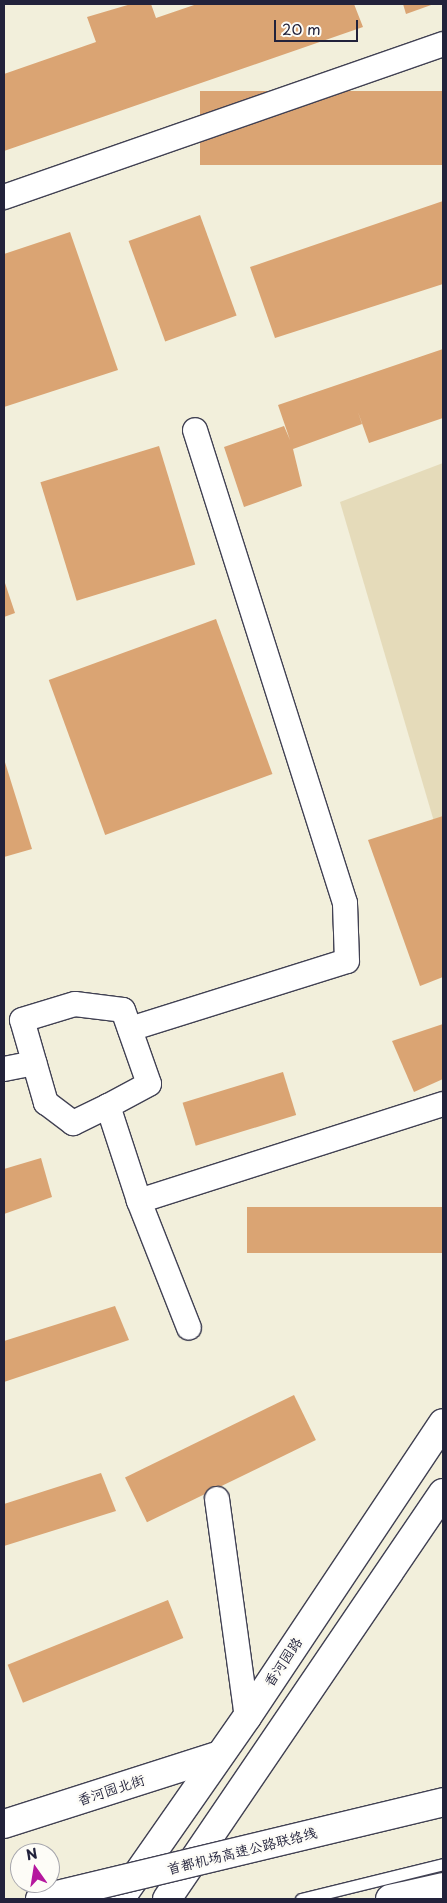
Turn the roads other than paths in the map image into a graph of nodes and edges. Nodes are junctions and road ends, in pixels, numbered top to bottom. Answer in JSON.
{"nodes":[{"id":1,"x":443,"y":44,"type":"edge"},
{"id":2,"x":4,"y":197,"type":"edge"},
{"id":3,"x":195,"y":430,"type":"dead end"},
{"id":4,"x":130,"y":1029,"type":"junction"},
{"id":5,"x":34,"y":1063,"type":"junction"},
{"id":6,"x":4,"y":1069,"type":"edge"},
{"id":7,"x":443,"y":1104,"type":"edge"},
{"id":8,"x":108,"y":1106,"type":"junction"},
{"id":9,"x":139,"y":1201,"type":"junction"},
{"id":10,"x":190,"y":1328,"type":"dead end"},
{"id":11,"x":443,"y":1422,"type":"edge"},
{"id":12,"x":443,"y":1493,"type":"edge"},
{"id":13,"x":216,"y":1500,"type":"dead end"},
{"id":14,"x":246,"y":1717,"type":"junction"},
{"id":15,"x":218,"y":1756,"type":"junction"},
{"id":16,"x":443,"y":1802,"type":"edge"},
{"id":17,"x":4,"y":1824,"type":"edge"},
{"id":18,"x":443,"y":1864,"type":"edge"},
{"id":19,"x":443,"y":1886,"type":"edge"},
{"id":20,"x":40,"y":1899,"type":"edge"},
{"id":21,"x":120,"y":1899,"type":"edge"},
{"id":22,"x":167,"y":1899,"type":"edge"},
{"id":23,"x":301,"y":1899,"type":"edge"},
{"id":24,"x":390,"y":1899,"type":"edge"}],
"edges":[{"from":1,"to":2,"type":"street"},
{"from":3,"to":4,"type":"street"},
{"from":4,"to":5,"type":"street"},
{"from":4,"to":8,"type":"street"},
{"from":5,"to":6,"type":"street"},
{"from":5,"to":8,"type":"street"},
{"from":7,"to":9,"type":"street"},
{"from":8,"to":9,"type":"street"},
{"from":9,"to":10,"type":"street"},
{"from":11,"to":14,"type":"main road","name":"香河园路"},
{"from":12,"to":22,"type":"main road"},
{"from":13,"to":14,"type":"street"},
{"from":14,"to":15,"type":"main road","name":"香河园路"},
{"from":15,"to":17,"type":"main road","name":"香河园北街"},
{"from":15,"to":21,"type":"main road","name":"香河园路"},
{"from":16,"to":20,"type":"main road","name":"首都机场高速公路联络线","bridge":true},
{"from":18,"to":23,"type":"lane"},
{"from":19,"to":24,"type":"main road"}]}
